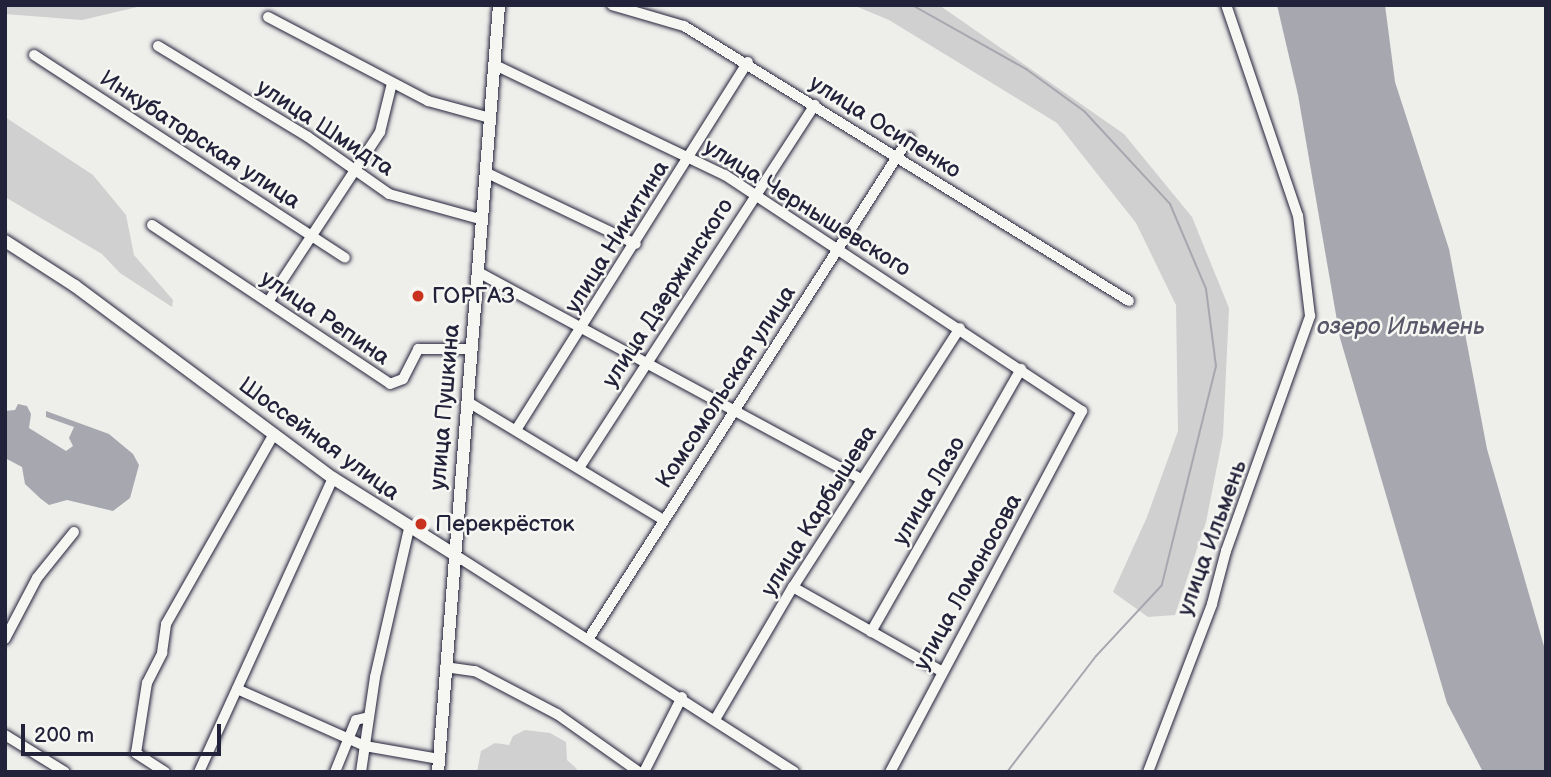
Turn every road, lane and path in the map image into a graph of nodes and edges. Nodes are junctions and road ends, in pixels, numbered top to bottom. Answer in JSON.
{"nodes":[{"id":1,"x":499,"y":5,"type":"edge"},
{"id":2,"x":612,"y":5,"type":"edge"},
{"id":3,"x":1226,"y":5,"type":"edge"},
{"id":4,"x":268,"y":17,"type":"dead end"},
{"id":5,"x":158,"y":46,"type":"dead end"},
{"id":6,"x":34,"y":55,"type":"dead end"},
{"id":7,"x":748,"y":62,"type":"junction"},
{"id":8,"x":495,"y":65,"type":"junction"},
{"id":9,"x":392,"y":83,"type":"junction"},
{"id":10,"x":815,"y":105,"type":"junction"},
{"id":11,"x":490,"y":118,"type":"junction"},
{"id":12,"x":909,"y":138,"type":"dead end"},
{"id":13,"x":691,"y":156,"type":"junction"},
{"id":14,"x":897,"y":157,"type":"junction"},
{"id":15,"x":357,"y":170,"type":"junction"},
{"id":16,"x":485,"y":172,"type":"junction"},
{"id":17,"x":754,"y":195,"type":"junction"},
{"id":18,"x":480,"y":219,"type":"junction"},
{"id":19,"x":152,"y":225,"type":"dead end"},
{"id":20,"x":312,"y":236,"type":"junction"},
{"id":21,"x":5,"y":241,"type":"edge"},
{"id":22,"x":635,"y":244,"type":"junction"},
{"id":23,"x":839,"y":249,"type":"junction"},
{"id":24,"x":345,"y":258,"type":"dead end"},
{"id":25,"x":478,"y":272,"type":"junction"},
{"id":26,"x":1129,"y":301,"type":"dead end"},
{"id":27,"x":268,"y":302,"type":"junction"},
{"id":28,"x":582,"y":328,"type":"junction"},
{"id":29,"x":960,"y":328,"type":"junction"},
{"id":30,"x":472,"y":349,"type":"junction"},
{"id":31,"x":646,"y":363,"type":"junction"},
{"id":32,"x":1021,"y":369,"type":"junction"},
{"id":33,"x":468,"y":402,"type":"junction"},
{"id":34,"x":734,"y":411,"type":"junction"},
{"id":35,"x":1082,"y":411,"type":"joint"},
{"id":36,"x":516,"y":430,"type":"junction"},
{"id":37,"x":274,"y":434,"type":"junction"},
{"id":38,"x":579,"y":468,"type":"junction"},
{"id":39,"x":333,"y":478,"type":"junction"},
{"id":40,"x":861,"y":479,"type":"junction"},
{"id":41,"x":663,"y":519,"type":"junction"},
{"id":42,"x":409,"y":529,"type":"junction"},
{"id":43,"x":74,"y":532,"type":"dead end"},
{"id":44,"x":452,"y":553,"type":"junction"},
{"id":45,"x":793,"y":587,"type":"junction"},
{"id":46,"x":871,"y":632,"type":"junction"},
{"id":47,"x":589,"y":638,"type":"junction"},
{"id":48,"x":5,"y":639,"type":"edge"},
{"id":49,"x":445,"y":667,"type":"junction"},
{"id":50,"x":941,"y":671,"type":"junction"},
{"id":51,"x":237,"y":689,"type":"junction"},
{"id":52,"x":682,"y":697,"type":"junction"},
{"id":53,"x":369,"y":718,"type":"junction"},
{"id":54,"x":716,"y":718,"type":"junction"},
{"id":55,"x":5,"y":735,"type":"edge"},
{"id":56,"x":349,"y":738,"type":"junction"},
{"id":57,"x":365,"y":746,"type":"junction"},
{"id":58,"x":438,"y":765,"type":"edge"},
{"id":59,"x":65,"y":772,"type":"edge"},
{"id":60,"x":165,"y":772,"type":"edge"},
{"id":61,"x":199,"y":772,"type":"edge"},
{"id":62,"x":335,"y":772,"type":"edge"},
{"id":63,"x":361,"y":772,"type":"edge"},
{"id":64,"x":642,"y":772,"type":"edge"},
{"id":65,"x":794,"y":772,"type":"edge"},
{"id":66,"x":890,"y":772,"type":"edge"},
{"id":67,"x":1148,"y":772,"type":"edge"}],
"edges":[{"from":1,"to":8,"type":"main road","name":"улица Пушкина"},
{"from":2,"to":7,"type":"street","name":"улица Осипенко"},
{"from":3,"to":67,"type":"street","name":"улица Ильмень"},
{"from":4,"to":9,"type":"street"},
{"from":5,"to":15,"type":"street","name":"улица Шмидта"},
{"from":6,"to":20,"type":"street","name":"Инкубаторская улица"},
{"from":7,"to":10,"type":"street","name":"улица Осипенко"},
{"from":7,"to":13,"type":"street","name":"улица Никитина"},
{"from":8,"to":11,"type":"main road","name":"улица Пушкина"},
{"from":8,"to":13,"type":"street","name":"улица Чернышевского"},
{"from":9,"to":11,"type":"street"},
{"from":9,"to":15,"type":"street"},
{"from":10,"to":14,"type":"street","name":"улица Осипенко"},
{"from":10,"to":17,"type":"street","name":"улица Дзержинского"},
{"from":11,"to":16,"type":"main road","name":"улица Пушкина"},
{"from":12,"to":14,"type":"street","name":"Комсомольская улица"},
{"from":13,"to":17,"type":"street","name":"улица Чернышевского"},
{"from":13,"to":22,"type":"street","name":"улица Никитина"},
{"from":14,"to":23,"type":"street","name":"Комсомольская улица"},
{"from":14,"to":26,"type":"street","name":"улица Осипенко"},
{"from":15,"to":18,"type":"street","name":"улица Шмидта"},
{"from":15,"to":20,"type":"street"},
{"from":16,"to":18,"type":"main road","name":"улица Пушкина"},
{"from":16,"to":22,"type":"street"},
{"from":17,"to":23,"type":"street","name":"улица Чернышевского"},
{"from":17,"to":31,"type":"street","name":"улица Дзержинского"},
{"from":18,"to":25,"type":"main road","name":"улица Пушкина"},
{"from":19,"to":27,"type":"street","name":"улица Репина"},
{"from":20,"to":24,"type":"street","name":"Инкубаторская улица"},
{"from":20,"to":27,"type":"street"},
{"from":21,"to":37,"type":"main road","name":"Шоссейная улица"},
{"from":22,"to":28,"type":"street","name":"улица Никитина"},
{"from":23,"to":29,"type":"street","name":"улица Чернышевского"},
{"from":23,"to":34,"type":"street","name":"Комсомольская улица"},
{"from":25,"to":28,"type":"street"},
{"from":25,"to":30,"type":"main road","name":"улица Пушкина"},
{"from":27,"to":30,"type":"street","name":"улица Репина"},
{"from":28,"to":31,"type":"street"},
{"from":28,"to":36,"type":"street","name":"улица Никитина"},
{"from":29,"to":32,"type":"street","name":"улица Чернышевского"},
{"from":29,"to":40,"type":"street","name":"улица Карбышева"},
{"from":30,"to":33,"type":"main road","name":"улица Пушкина"},
{"from":31,"to":34,"type":"street"},
{"from":31,"to":38,"type":"street","name":"улица Дзержинского"},
{"from":32,"to":35,"type":"street","name":"улица Чернышевского"},
{"from":32,"to":46,"type":"street","name":"улица Лазо"},
{"from":33,"to":36,"type":"street"},
{"from":33,"to":44,"type":"main road","name":"улица Пушкина"},
{"from":34,"to":40,"type":"street"},
{"from":34,"to":41,"type":"street","name":"Комсомольская улица"},
{"from":35,"to":50,"type":"street","name":"улица Ломоносова"},
{"from":36,"to":38,"type":"street"},
{"from":37,"to":39,"type":"main road","name":"Шоссейная улица"},
{"from":37,"to":60,"type":"street"},
{"from":38,"to":41,"type":"street"},
{"from":39,"to":42,"type":"main road","name":"Шоссейная улица"},
{"from":39,"to":51,"type":"street"},
{"from":40,"to":45,"type":"street","name":"улица Карбышева"},
{"from":41,"to":47,"type":"street","name":"Комсомольская улица"},
{"from":42,"to":44,"type":"main road","name":"Шоссейная улица"},
{"from":42,"to":53,"type":"street"},
{"from":43,"to":48,"type":"street"},
{"from":44,"to":47,"type":"street","name":"Шоссейная улица"},
{"from":44,"to":49,"type":"main road","name":"улица Пушкина"},
{"from":45,"to":46,"type":"street"},
{"from":45,"to":54,"type":"street","name":"улица Карбышева"},
{"from":46,"to":50,"type":"street"},
{"from":47,"to":52,"type":"street","name":"Шоссейная улица"},
{"from":49,"to":58,"type":"main road","name":"улица Пушкина"},
{"from":49,"to":64,"type":"street"},
{"from":50,"to":66,"type":"street","name":"улица Ломоносова"},
{"from":51,"to":56,"type":"street"},
{"from":51,"to":61,"type":"street"},
{"from":52,"to":54,"type":"street","name":"Шоссейная улица"},
{"from":52,"to":64,"type":"street"},
{"from":53,"to":56,"type":"street"},
{"from":53,"to":57,"type":"street"},
{"from":54,"to":65,"type":"street","name":"Шоссейная улица"},
{"from":55,"to":59,"type":"street"},
{"from":56,"to":57,"type":"street"},
{"from":56,"to":62,"type":"street"},
{"from":57,"to":58,"type":"street"},
{"from":57,"to":63,"type":"street"}]}
